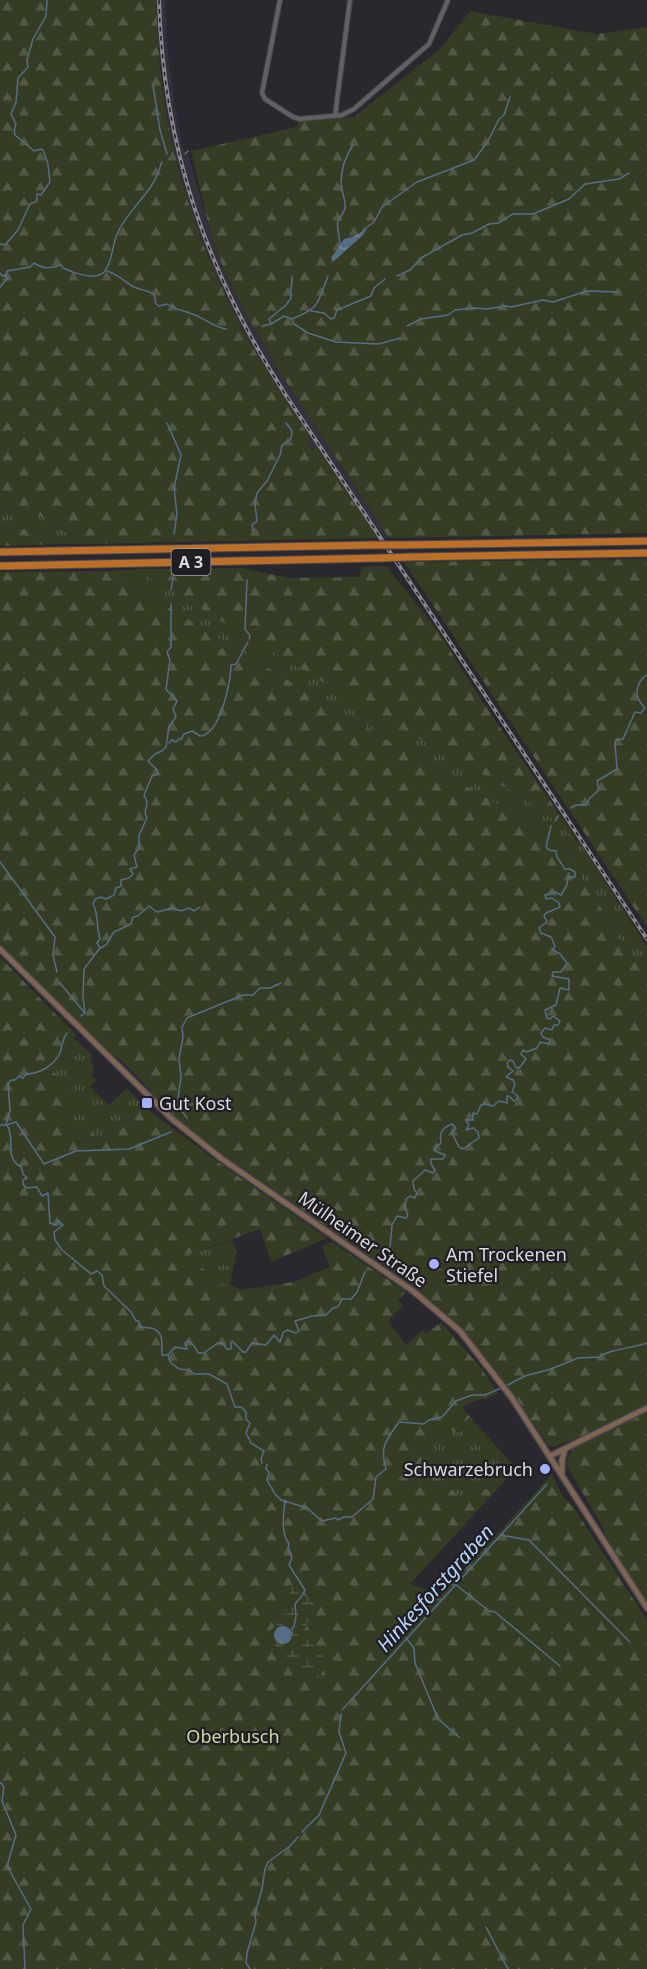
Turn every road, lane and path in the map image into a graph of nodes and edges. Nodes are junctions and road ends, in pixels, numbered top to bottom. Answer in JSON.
{"nodes":[{"id":1,"x":280,"y":0,"type":"edge"},
{"id":2,"x":350,"y":0,"type":"edge"},
{"id":3,"x":448,"y":0,"type":"edge"},
{"id":4,"x":335,"y":116,"type":"junction"},
{"id":5,"x":647,"y":541,"type":"edge"},
{"id":6,"x":0,"y":552,"type":"edge"},
{"id":7,"x":647,"y":553,"type":"edge"},
{"id":8,"x":0,"y":566,"type":"edge"},
{"id":9,"x":0,"y":949,"type":"edge"},
{"id":10,"x":647,"y":1408,"type":"edge"},
{"id":11,"x":566,"y":1449,"type":"junction"},
{"id":12,"x":550,"y":1456,"type":"junction"},
{"id":13,"x":562,"y":1474,"type":"junction"},
{"id":14,"x":647,"y":1608,"type":"edge"}],
"edges":[{"from":1,"to":4,"type":"street"},
{"from":2,"to":4,"type":"street"},
{"from":3,"to":4,"type":"street"},
{"from":5,"to":6,"type":"highway","number":"A 3","bridge":true},
{"from":7,"to":8,"type":"highway","number":"A 3","bridge":true},
{"from":9,"to":12,"type":"main road","name":"Mülheimer Straße"},
{"from":10,"to":11,"type":"main road"},
{"from":11,"to":12,"type":"main road"},
{"from":11,"to":13,"type":"main road"},
{"from":12,"to":13,"type":"main road","name":"Mülheimer Straße"},
{"from":13,"to":14,"type":"main road","name":"Mülheimer Straße"}]}
